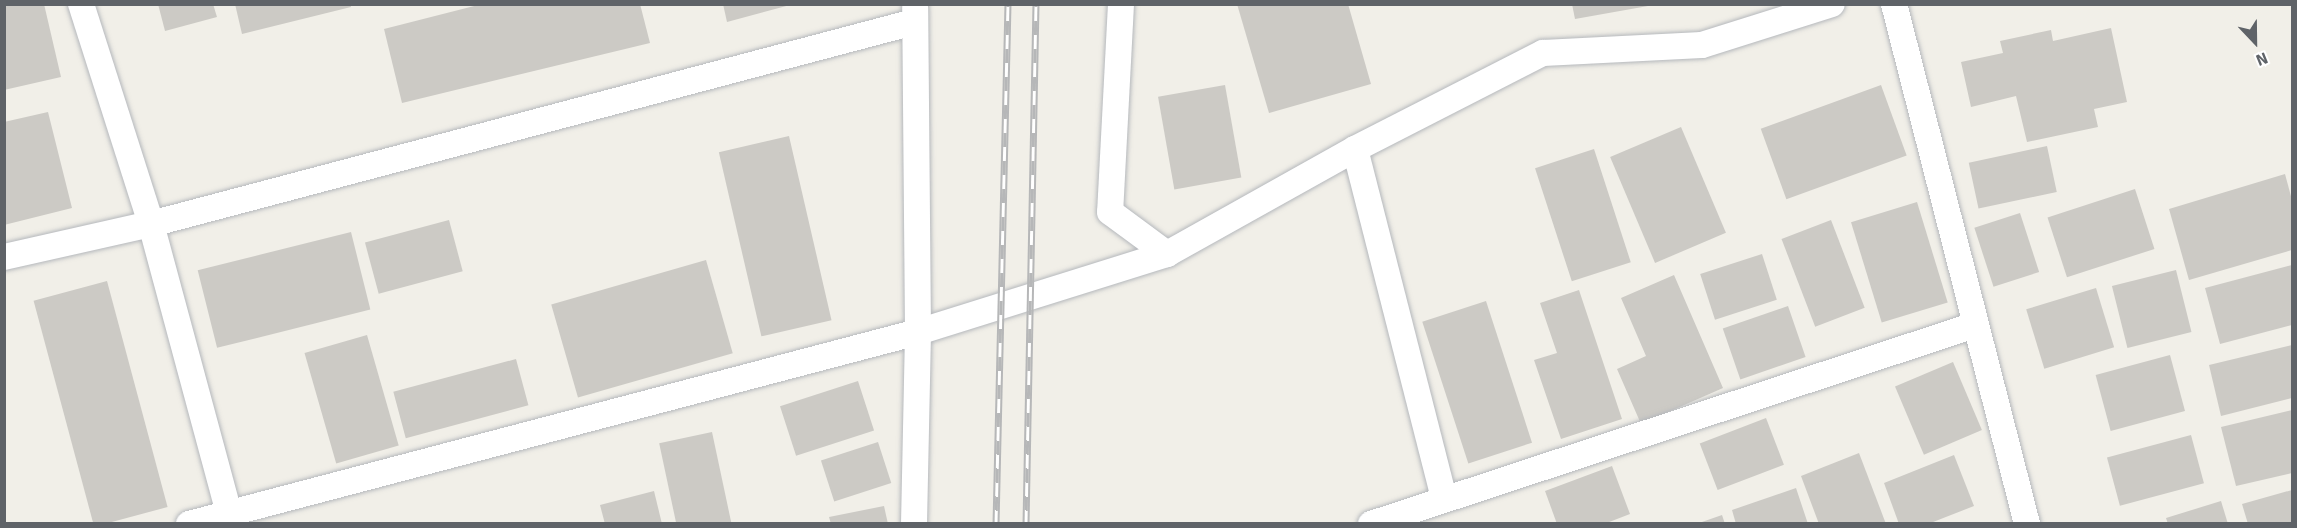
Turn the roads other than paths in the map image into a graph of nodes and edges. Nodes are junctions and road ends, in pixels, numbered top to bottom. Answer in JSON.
{"nodes":[{"id":1,"x":81,"y":4,"type":"edge"},
{"id":2,"x":1121,"y":4,"type":"edge"},
{"id":3,"x":1832,"y":4,"type":"edge"},
{"id":4,"x":1894,"y":4,"type":"edge"},
{"id":5,"x":915,"y":13,"type":"edge"},
{"id":6,"x":1355,"y":148,"type":"junction"},
{"id":7,"x":151,"y":224,"type":"junction"},
{"id":8,"x":1167,"y":254,"type":"junction"},
{"id":9,"x":4,"y":257,"type":"edge"},
{"id":10,"x":1975,"y":325,"type":"junction"},
{"id":11,"x":918,"y":332,"type":"junction"},
{"id":12,"x":1444,"y":499,"type":"junction"},
{"id":13,"x":231,"y":519,"type":"edge"},
{"id":14,"x":189,"y":524,"type":"edge"},
{"id":15,"x":914,"y":524,"type":"edge"},
{"id":16,"x":1371,"y":524,"type":"edge"},
{"id":17,"x":2027,"y":524,"type":"edge"}],
"edges":[{"from":1,"to":7,"type":"lane"},
{"from":2,"to":8,"type":"lane"},
{"from":3,"to":6,"type":"lane"},
{"from":4,"to":10,"type":"lane"},
{"from":5,"to":7,"type":"lane"},
{"from":5,"to":11,"type":"lane"},
{"from":6,"to":8,"type":"lane"},
{"from":6,"to":12,"type":"lane"},
{"from":7,"to":9,"type":"lane"},
{"from":7,"to":13,"type":"lane"},
{"from":8,"to":11,"type":"lane"},
{"from":10,"to":12,"type":"lane"},
{"from":10,"to":17,"type":"lane"},
{"from":11,"to":13,"type":"lane"},
{"from":11,"to":15,"type":"lane"},
{"from":12,"to":16,"type":"lane"},
{"from":13,"to":14,"type":"lane"}]}
